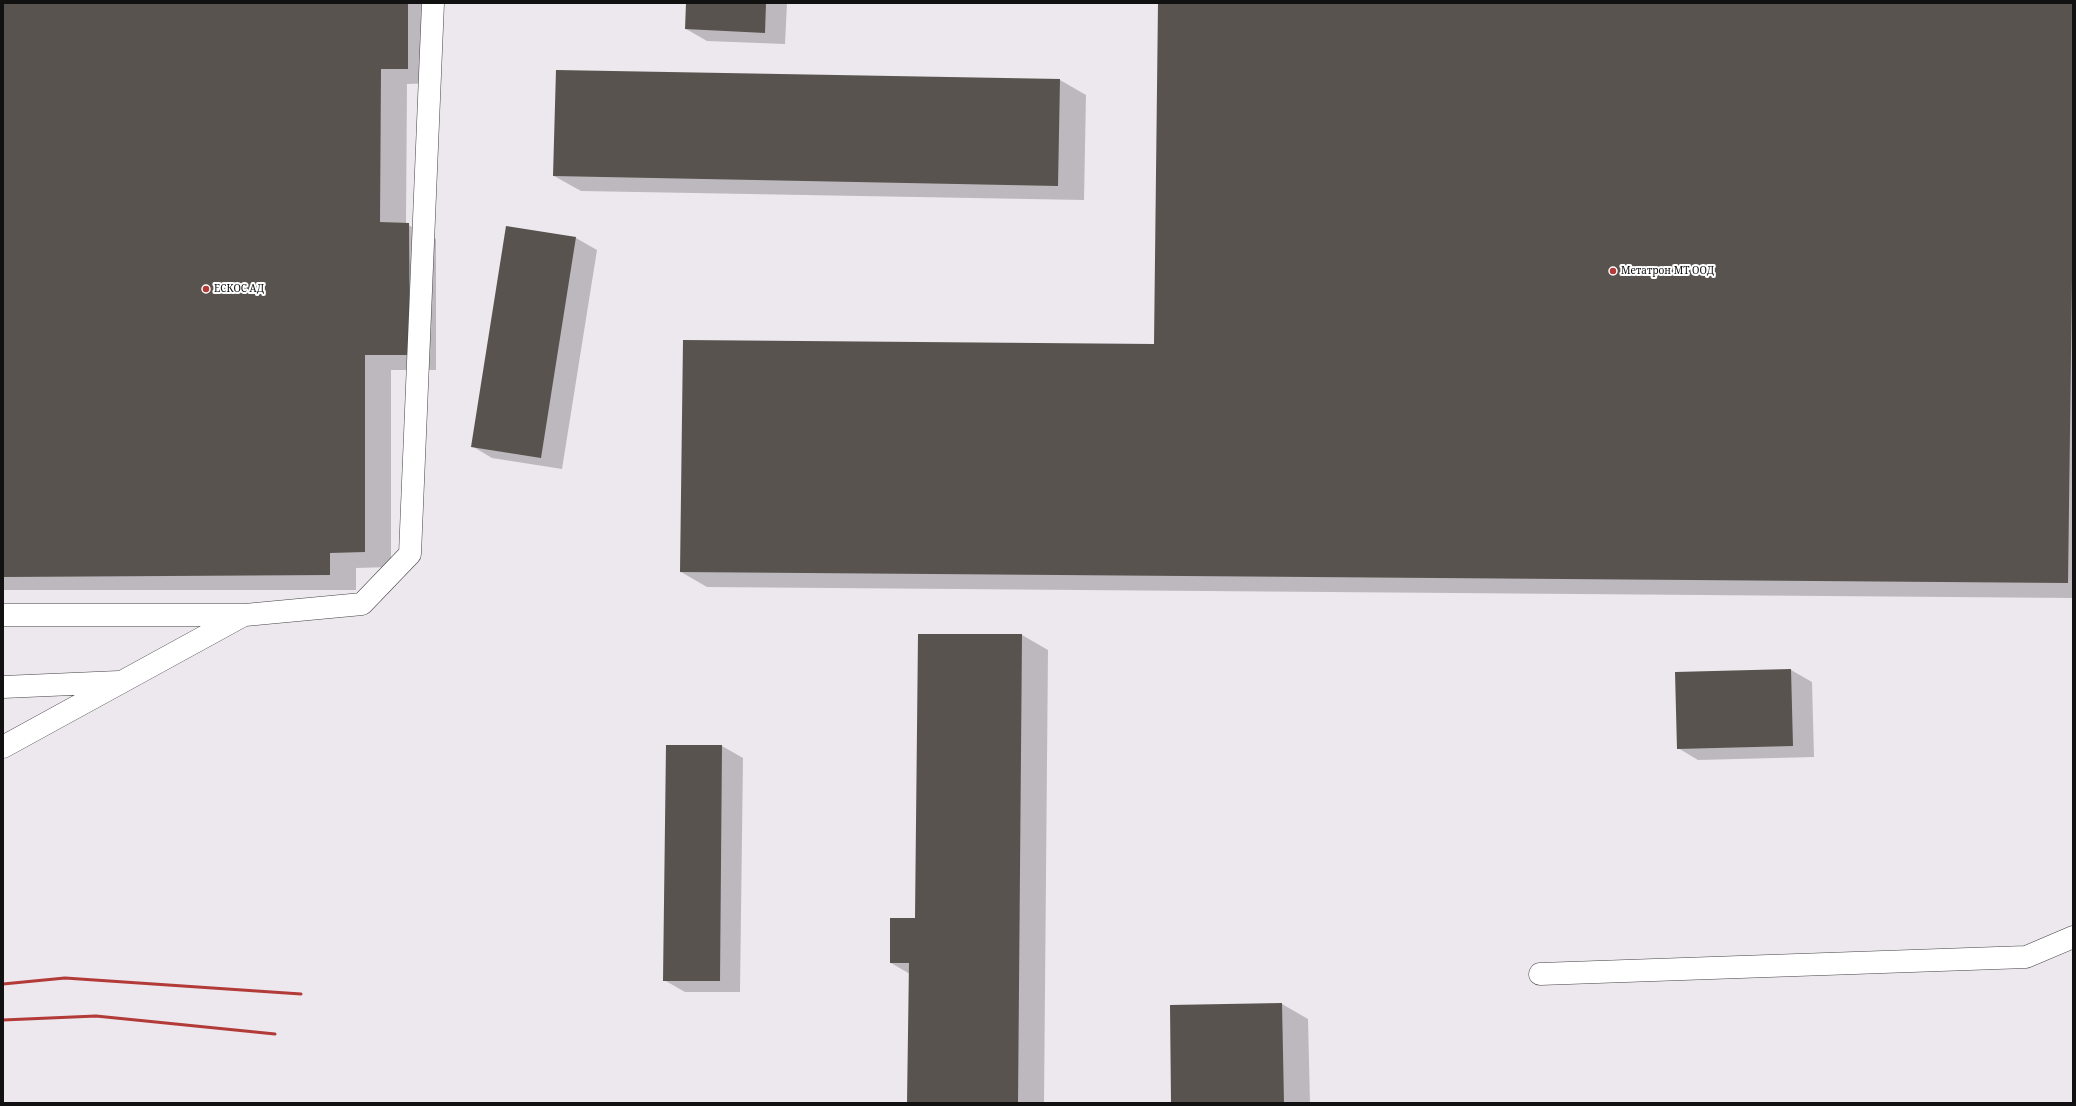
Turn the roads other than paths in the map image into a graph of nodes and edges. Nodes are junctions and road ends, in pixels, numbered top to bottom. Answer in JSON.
{"nodes":[{"id":1,"x":433,"y":3,"type":"edge"},
{"id":2,"x":3,"y":615,"type":"edge"},
{"id":3,"x":245,"y":615,"type":"junction"},
{"id":4,"x":124,"y":681,"type":"junction"},
{"id":5,"x":3,"y":687,"type":"edge"},
{"id":6,"x":3,"y":747,"type":"edge"},
{"id":7,"x":2073,"y":936,"type":"edge"},
{"id":8,"x":1540,"y":974,"type":"dead end"}],
"edges":[{"from":1,"to":3,"type":"lane"},
{"from":2,"to":3,"type":"lane"},
{"from":3,"to":4,"type":"lane"},
{"from":4,"to":5,"type":"lane"},
{"from":4,"to":6,"type":"lane"},
{"from":7,"to":8,"type":"lane"}]}
